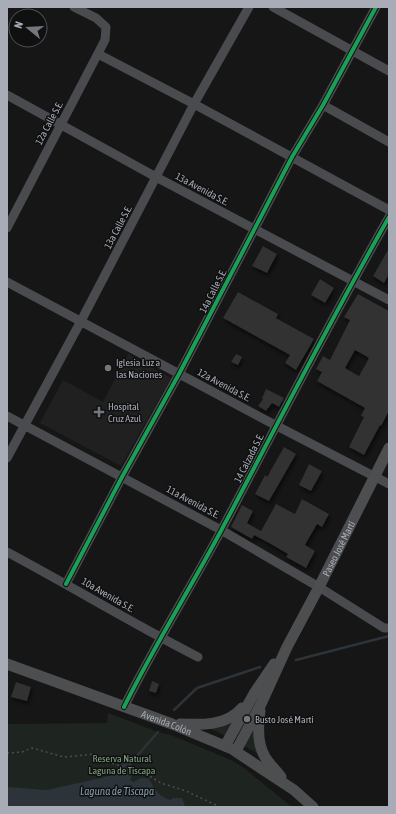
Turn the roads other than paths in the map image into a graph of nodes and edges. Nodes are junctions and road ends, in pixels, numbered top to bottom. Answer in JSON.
{"nodes":[{"id":1,"x":74,"y":7,"type":"edge"},
{"id":2,"x":249,"y":7,"type":"edge"},
{"id":3,"x":273,"y":7,"type":"edge"},
{"id":4,"x":376,"y":7,"type":"edge"},
{"id":5,"x":352,"y":51,"type":"junction"},
{"id":6,"x":98,"y":54,"type":"junction"},
{"id":7,"x":389,"y":71,"type":"edge"},
{"id":8,"x":7,"y":95,"type":"edge"},
{"id":9,"x":194,"y":104,"type":"junction"},
{"id":10,"x":323,"y":105,"type":"junction"},
{"id":11,"x":61,"y":124,"type":"junction"},
{"id":12,"x":389,"y":142,"type":"edge"},
{"id":13,"x":292,"y":157,"type":"junction"},
{"id":14,"x":156,"y":177,"type":"junction"},
{"id":15,"x":389,"y":210,"type":"edge"},
{"id":16,"x":389,"y":217,"type":"edge"},
{"id":17,"x":7,"y":228,"type":"edge"},
{"id":18,"x":254,"y":228,"type":"junction"},
{"id":19,"x":353,"y":280,"type":"junction"},
{"id":20,"x":7,"y":282,"type":"edge"},
{"id":21,"x":389,"y":300,"type":"edge"},
{"id":22,"x":81,"y":321,"type":"junction"},
{"id":23,"x":179,"y":374,"type":"junction"},
{"id":24,"x":7,"y":416,"type":"edge"},
{"id":25,"x":276,"y":425,"type":"junction"},
{"id":26,"x":24,"y":426,"type":"junction"},
{"id":27,"x":389,"y":448,"type":"edge"},
{"id":28,"x":7,"y":458,"type":"edge"},
{"id":29,"x":374,"y":476,"type":"junction"},
{"id":30,"x":122,"y":477,"type":"junction"},
{"id":31,"x":389,"y":484,"type":"edge"},
{"id":32,"x":221,"y":530,"type":"junction"},
{"id":33,"x":7,"y":552,"type":"edge"},
{"id":34,"x":66,"y":584,"type":"junction"},
{"id":35,"x":319,"y":587,"type":"junction"},
{"id":36,"x":387,"y":628,"type":"edge"},
{"id":37,"x":161,"y":638,"type":"junction"},
{"id":38,"x":287,"y":647,"type":"junction"},
{"id":39,"x":198,"y":657,"type":"dead end"},
{"id":40,"x":7,"y":664,"type":"edge"},
{"id":41,"x":254,"y":692,"type":"junction"},
{"id":42,"x":261,"y":704,"type":"junction"},
{"id":43,"x":124,"y":707,"type":"junction"},
{"id":44,"x":172,"y":724,"type":"junction"},
{"id":45,"x":225,"y":746,"type":"junction"},
{"id":46,"x":236,"y":751,"type":"junction"},
{"id":47,"x":294,"y":790,"type":"junction"},
{"id":48,"x":313,"y":807,"type":"edge"}],
"edges":[{"from":1,"to":6,"type":"street","name":"12a Calle S.E."},
{"from":2,"to":9,"type":"street","name":"13a Calle S.E."},
{"from":3,"to":5,"type":"street"},
{"from":4,"to":5,"type":"street","name":"14a Calle S.E."},
{"from":5,"to":7,"type":"street"},
{"from":5,"to":10,"type":"street","name":"14a Calle S.E."},
{"from":6,"to":9,"type":"street"},
{"from":6,"to":11,"type":"street","name":"12a Calle S.E."},
{"from":8,"to":11,"type":"street","name":"13a Avenida S.E."},
{"from":9,"to":13,"type":"street"},
{"from":9,"to":14,"type":"street","name":"13a Calle S.E."},
{"from":10,"to":12,"type":"street"},
{"from":10,"to":13,"type":"street","name":"14a Calle S.E."},
{"from":11,"to":14,"type":"street","name":"13a Avenida S.E."},
{"from":11,"to":17,"type":"street","name":"12a Calle S.E."},
{"from":13,"to":15,"type":"street"},
{"from":13,"to":18,"type":"street","name":"14a Calle S.E."},
{"from":14,"to":18,"type":"street","name":"13a Avenida S.E."},
{"from":14,"to":22,"type":"street","name":"13a Calle S.E."},
{"from":16,"to":19,"type":"street","name":"14 Calzada S.E."},
{"from":18,"to":19,"type":"street","name":"13a Avenida S.E."},
{"from":18,"to":23,"type":"street","name":"14a Calle S.E."},
{"from":19,"to":21,"type":"street","name":"13a Avenida S.E."},
{"from":19,"to":25,"type":"street","name":"14 Calzada S.E."},
{"from":20,"to":22,"type":"street","name":"12a Avenida S.E."},
{"from":22,"to":23,"type":"street","name":"12a Avenida S.E."},
{"from":22,"to":26,"type":"street","name":"13a Calle S.E."},
{"from":23,"to":25,"type":"street","name":"12a Avenida S.E."},
{"from":23,"to":30,"type":"street","name":"14a Calle S.E."},
{"from":24,"to":26,"type":"street","name":"11a Avenida S.E."},
{"from":25,"to":29,"type":"street","name":"12a Avenida S.E."},
{"from":25,"to":32,"type":"street","name":"14 Calzada S.E."},
{"from":26,"to":28,"type":"street","name":"13a Calle S.E."},
{"from":26,"to":30,"type":"street","name":"11a Avenida S.E."},
{"from":27,"to":29,"type":"main road","name":"Paseo José Martí"},
{"from":29,"to":31,"type":"street","name":"12a Avenida S.E."},
{"from":29,"to":35,"type":"main road","name":"Paseo José Martí"},
{"from":30,"to":32,"type":"street","name":"11a Avenida S.E."},
{"from":30,"to":34,"type":"street","name":"14a Calle S.E."},
{"from":32,"to":35,"type":"street","name":"11a Avenida S.E."},
{"from":32,"to":37,"type":"street","name":"14 Calzada S.E."},
{"from":33,"to":34,"type":"street","name":"10a Avenida S.E."},
{"from":34,"to":37,"type":"street","name":"10a Avenida S.E."},
{"from":35,"to":36,"type":"street","name":"11a Avenida S.E."},
{"from":35,"to":38,"type":"main road","name":"Paseo José Martí"},
{"from":37,"to":39,"type":"street","name":"10a Avenida S.E."},
{"from":37,"to":43,"type":"street","name":"14 Calzada S.E."},
{"from":38,"to":41,"type":"main road","name":"Paseo José Martí"},
{"from":38,"to":42,"type":"main road","name":"Paseo José Martí"},
{"from":40,"to":43,"type":"main road","name":"Avenida Colón"},
{"from":41,"to":44,"type":"main road"},
{"from":41,"to":45,"type":"main road","name":"Paseo José Martí"},
{"from":42,"to":46,"type":"main road","name":"Paseo José Martí"},
{"from":42,"to":47,"type":"main road"},
{"from":43,"to":44,"type":"main road","name":"Avenida Colón"},
{"from":44,"to":45,"type":"main road","name":"Avenida Colón"},
{"from":45,"to":46,"type":"main road","name":"Avenida Colón"},
{"from":46,"to":47,"type":"main road","name":"Avenida Colón"},
{"from":47,"to":48,"type":"main road","name":"Avenida Colón"}]}
